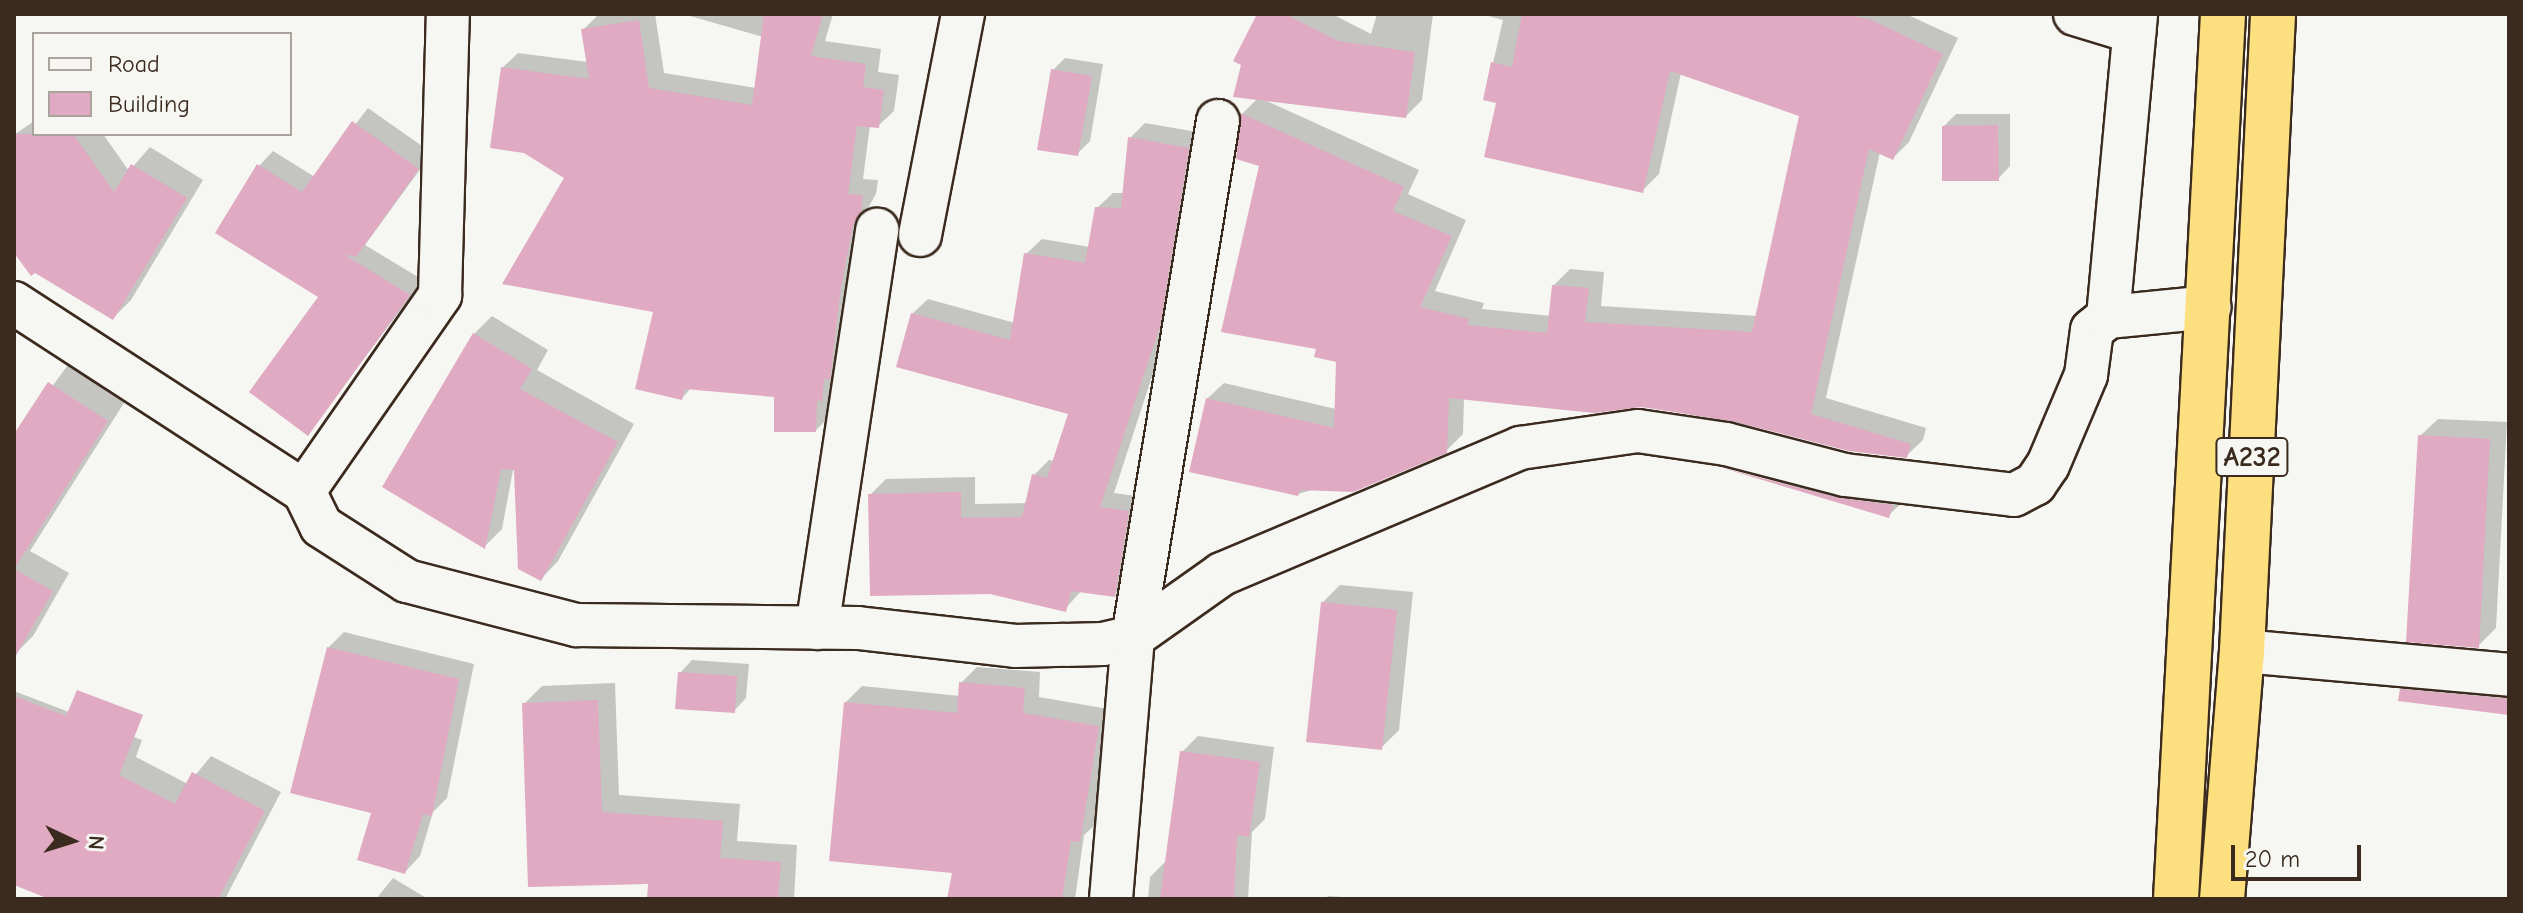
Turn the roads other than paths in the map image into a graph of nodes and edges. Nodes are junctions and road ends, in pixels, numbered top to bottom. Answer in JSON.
{"nodes":[{"id":1,"x":448,"y":14,"type":"edge"},
{"id":2,"x":963,"y":14,"type":"edge"},
{"id":3,"x":2075,"y":14,"type":"edge"},
{"id":4,"x":2223,"y":14,"type":"edge"},
{"id":5,"x":2273,"y":14,"type":"edge"},
{"id":6,"x":2135,"y":23,"type":"edge"},
{"id":7,"x":2220,"y":73,"type":"junction"},
{"id":8,"x":2270,"y":79,"type":"junction"},
{"id":9,"x":1218,"y":121,"type":"dead end"},
{"id":10,"x":877,"y":229,"type":"dead end"},
{"id":11,"x":920,"y":235,"type":"dead end"},
{"id":12,"x":14,"y":303,"type":"edge"},
{"id":13,"x":2210,"y":307,"type":"junction"},
{"id":14,"x":2108,"y":317,"type":"junction"},
{"id":15,"x":304,"y":491,"type":"junction"},
{"id":16,"x":817,"y":628,"type":"junction"},
{"id":17,"x":1133,"y":637,"type":"junction"},
{"id":18,"x":2242,"y":651,"type":"junction"},
{"id":19,"x":2509,"y":675,"type":"edge"},
{"id":20,"x":1111,"y":899,"type":"edge"},
{"id":21,"x":2176,"y":899,"type":"edge"},
{"id":22,"x":2222,"y":899,"type":"edge"}],
"edges":[{"from":1,"to":15,"type":"street"},
{"from":2,"to":11,"type":"street"},
{"from":3,"to":6,"type":"street"},
{"from":4,"to":7,"type":"highway","number":"A232"},
{"from":5,"to":8,"type":"highway","number":"A232"},
{"from":6,"to":14,"type":"street"},
{"from":7,"to":8,"type":"highway"},
{"from":7,"to":13,"type":"highway","number":"A232"},
{"from":8,"to":18,"type":"highway","number":"A232"},
{"from":9,"to":17,"type":"street"},
{"from":10,"to":16,"type":"street"},
{"from":12,"to":15,"type":"street"},
{"from":13,"to":14,"type":"street"},
{"from":13,"to":21,"type":"highway","number":"A232"},
{"from":14,"to":17,"type":"street"},
{"from":15,"to":16,"type":"street"},
{"from":16,"to":17,"type":"street"},
{"from":17,"to":20,"type":"street"},
{"from":18,"to":19,"type":"street"},
{"from":18,"to":22,"type":"highway","number":"A232"}]}
